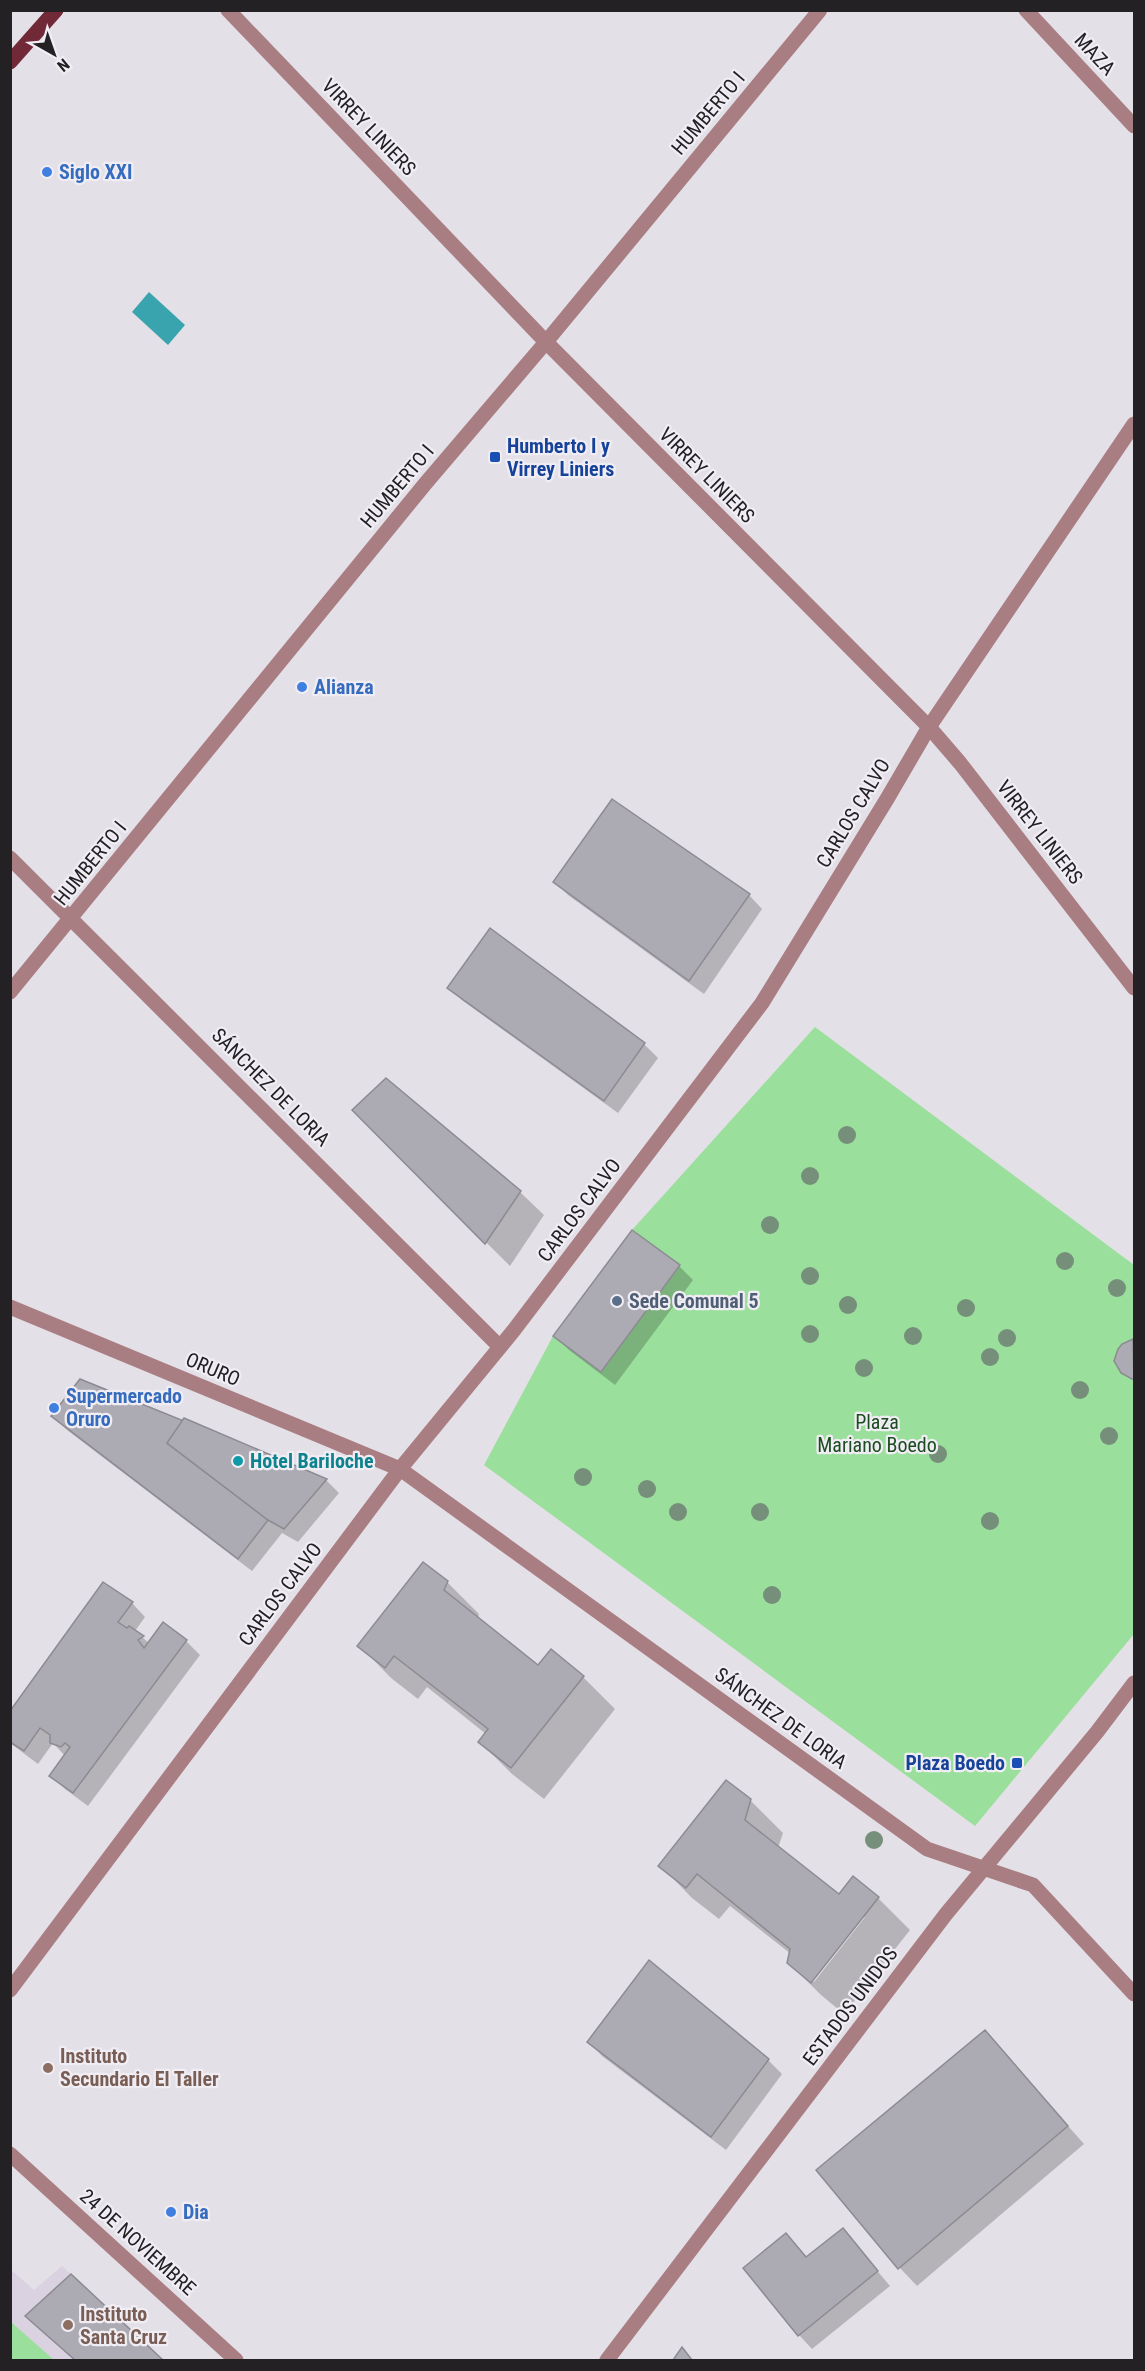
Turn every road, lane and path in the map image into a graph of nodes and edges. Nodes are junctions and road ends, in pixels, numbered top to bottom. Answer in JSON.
{"nodes":[{"id":1,"x":56,"y":10,"type":"edge"},
{"id":2,"x":228,"y":10,"type":"edge"},
{"id":3,"x":820,"y":10,"type":"edge"},
{"id":4,"x":1026,"y":10,"type":"edge"},
{"id":5,"x":10,"y":62,"type":"edge"},
{"id":6,"x":1134,"y":126,"type":"edge"},
{"id":7,"x":546,"y":342,"type":"junction"},
{"id":8,"x":1134,"y":424,"type":"edge"},
{"id":9,"x":929,"y":727,"type":"junction"},
{"id":10,"x":10,"y":858,"type":"edge"},
{"id":11,"x":72,"y":918,"type":"junction"},
{"id":12,"x":1134,"y":988,"type":"edge"},
{"id":13,"x":10,"y":992,"type":"edge"},
{"id":14,"x":10,"y":1307,"type":"edge"},
{"id":15,"x":500,"y":1347,"type":"junction"},
{"id":16,"x":400,"y":1469,"type":"junction"},
{"id":17,"x":1134,"y":1683,"type":"edge"},
{"id":18,"x":984,"y":1869,"type":"junction"},
{"id":19,"x":10,"y":1990,"type":"edge"},
{"id":20,"x":1134,"y":1994,"type":"edge"},
{"id":21,"x":10,"y":2154,"type":"edge"},
{"id":22,"x":237,"y":2361,"type":"edge"},
{"id":23,"x":608,"y":2361,"type":"edge"}],
"edges":[{"from":1,"to":5,"type":"main road"},
{"from":2,"to":7,"type":"street","name":"VIRREY LINIERS"},
{"from":3,"to":7,"type":"street","name":"HUMBERTO I"},
{"from":4,"to":6,"type":"street","name":"MAZA"},
{"from":7,"to":9,"type":"street","name":"VIRREY LINIERS"},
{"from":7,"to":11,"type":"street","name":"HUMBERTO I"},
{"from":8,"to":9,"type":"street","name":"CARLOS CALVO"},
{"from":9,"to":12,"type":"street","name":"VIRREY LINIERS"},
{"from":9,"to":15,"type":"street","name":"CARLOS CALVO"},
{"from":10,"to":11,"type":"street","name":"SÁNCHEZ DE LORIA"},
{"from":11,"to":13,"type":"street","name":"HUMBERTO I"},
{"from":11,"to":15,"type":"street","name":"SÁNCHEZ DE LORIA"},
{"from":14,"to":16,"type":"street","name":"ORURO"},
{"from":15,"to":16,"type":"street","name":"CARLOS CALVO"},
{"from":16,"to":18,"type":"street","name":"SÁNCHEZ DE LORIA"},
{"from":16,"to":19,"type":"street","name":"CARLOS CALVO"},
{"from":17,"to":18,"type":"street","name":"ESTADOS UNIDOS"},
{"from":18,"to":20,"type":"street","name":"SÁNCHEZ DE LORIA"},
{"from":18,"to":23,"type":"street","name":"ESTADOS UNIDOS"},
{"from":21,"to":22,"type":"street","name":"24 DE NOVIEMBRE"}]}
